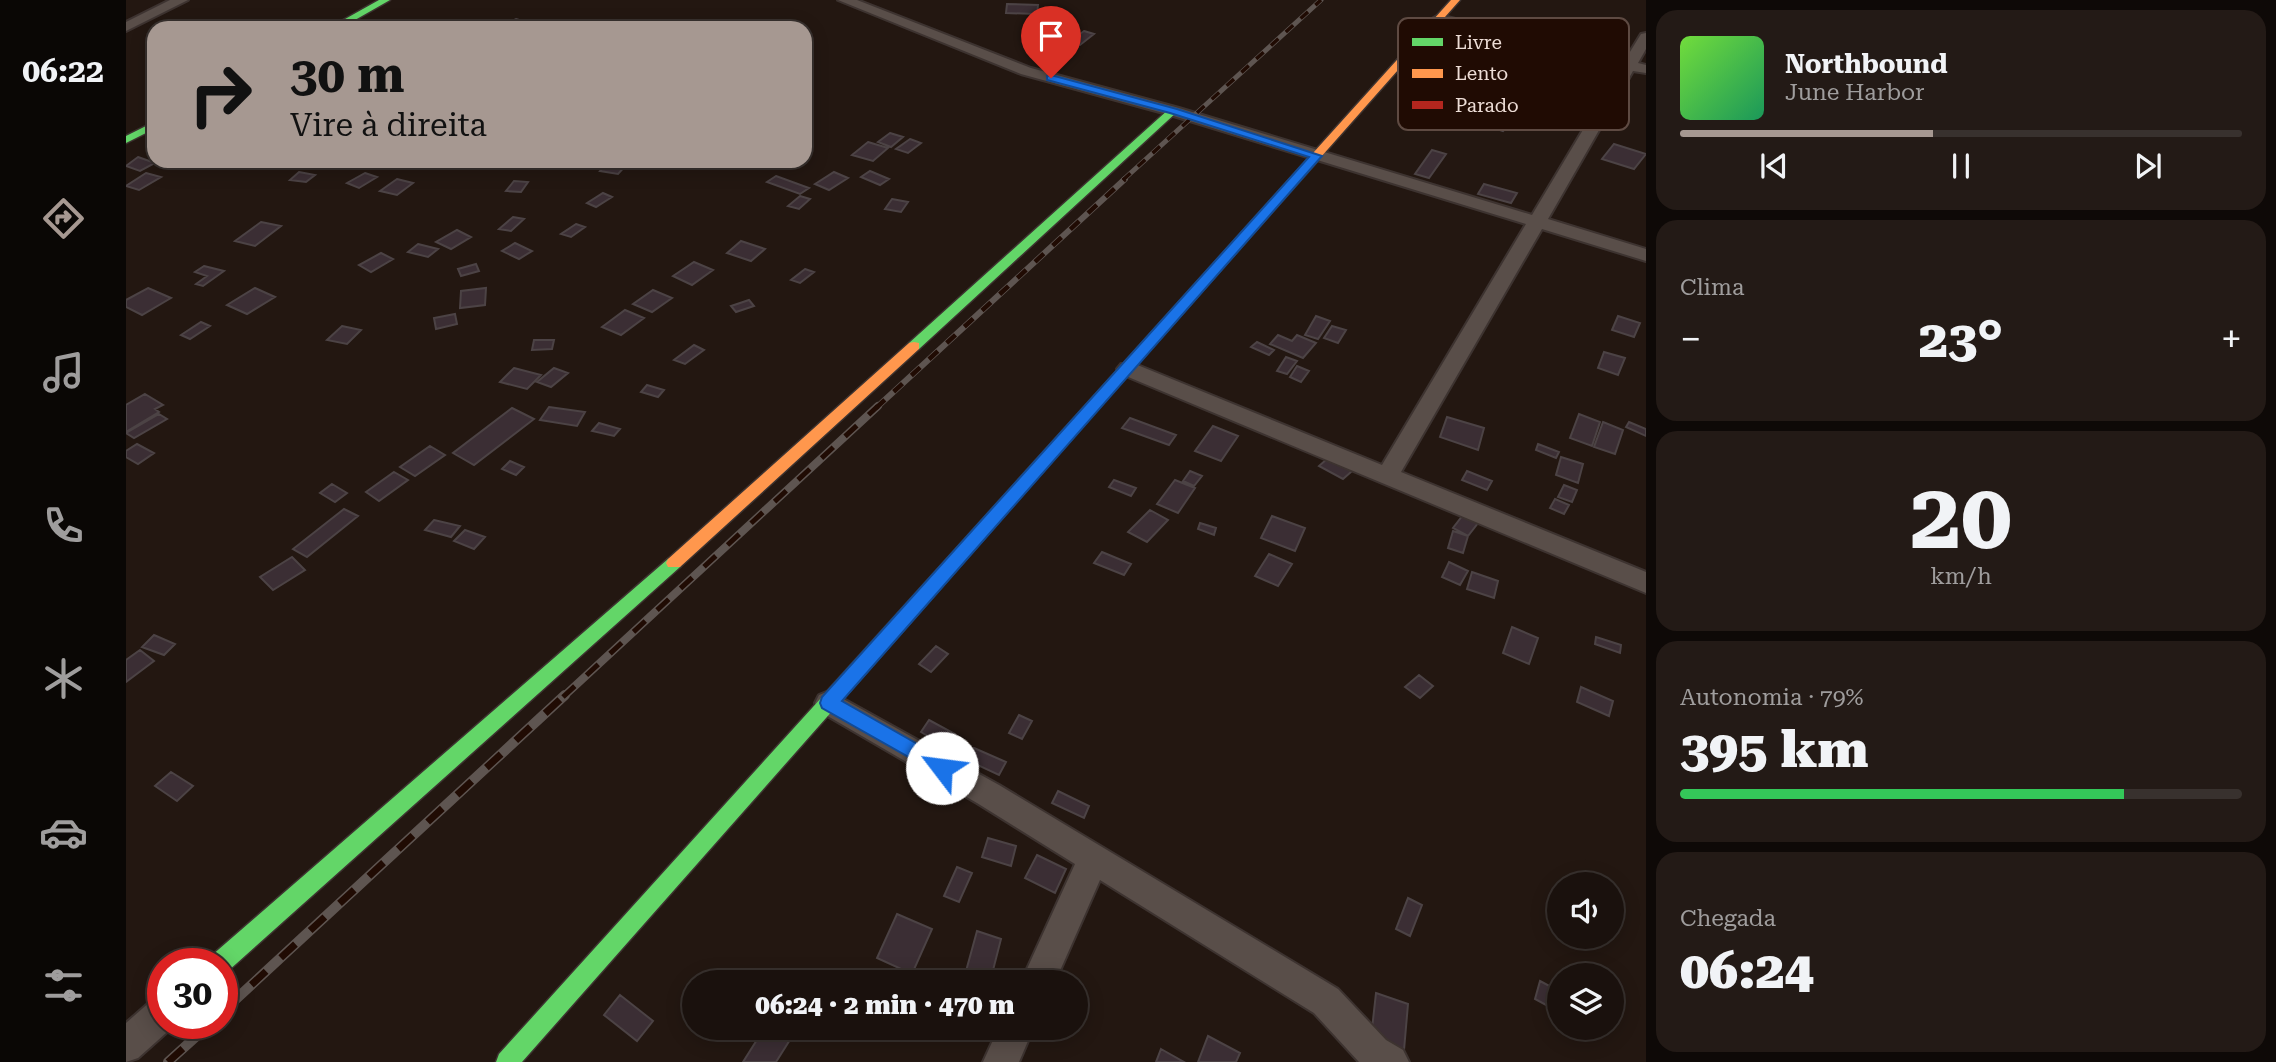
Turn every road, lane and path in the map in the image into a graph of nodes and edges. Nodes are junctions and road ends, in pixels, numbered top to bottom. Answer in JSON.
{"nodes":[{"id":1,"x":181,"y":0,"type":"edge"},
{"id":2,"x":386,"y":0,"type":"edge"},
{"id":3,"x":845,"y":0,"type":"edge"},
{"id":4,"x":1456,"y":0,"type":"edge"},
{"id":5,"x":1440,"y":18,"type":"edge"},
{"id":6,"x":347,"y":21,"type":"edge"},
{"id":7,"x":126,"y":27,"type":"edge"},
{"id":8,"x":1646,"y":37,"type":"edge"},
{"id":9,"x":1398,"y":65,"type":"edge"},
{"id":10,"x":1638,"y":68,"type":"edge"},
{"id":11,"x":1173,"y":111,"type":"junction"},
{"id":12,"x":147,"y":129,"type":"edge"},
{"id":13,"x":1598,"y":130,"type":"edge"},
{"id":14,"x":126,"y":140,"type":"edge"},
{"id":15,"x":1317,"y":156,"type":"junction"},
{"id":16,"x":1538,"y":223,"type":"junction"},
{"id":17,"x":1646,"y":255,"type":"edge"},
{"id":18,"x":1128,"y":369,"type":"junction"},
{"id":19,"x":1387,"y":476,"type":"junction"},
{"id":20,"x":1646,"y":583,"type":"edge"},
{"id":21,"x":829,"y":703,"type":"junction"},
{"id":22,"x":1093,"y":859,"type":"junction"},
{"id":23,"x":237,"y":948,"type":"edge"},
{"id":24,"x":1043,"y":970,"type":"edge"},
{"id":25,"x":147,"y":1027,"type":"edge"},
{"id":26,"x":1011,"y":1040,"type":"edge"},
{"id":27,"x":126,"y":1046,"type":"edge"},
{"id":28,"x":507,"y":1062,"type":"edge"},
{"id":29,"x":1001,"y":1062,"type":"edge"},
{"id":30,"x":1391,"y":1062,"type":"edge"}],
"edges":[{"from":1,"to":7,"type":"street"},
{"from":2,"to":6,"type":"street"},
{"from":3,"to":11,"type":"street"},
{"from":4,"to":5,"type":"street"},
{"from":8,"to":10,"type":"street"},
{"from":9,"to":15,"type":"street"},
{"from":11,"to":15,"type":"street"},
{"from":11,"to":23,"type":"street"},
{"from":12,"to":14,"type":"street"},
{"from":13,"to":16,"type":"street"},
{"from":15,"to":16,"type":"street"},
{"from":15,"to":18,"type":"street"},
{"from":16,"to":17,"type":"street"},
{"from":16,"to":19,"type":"street"},
{"from":18,"to":19,"type":"street"},
{"from":18,"to":21,"type":"street"},
{"from":19,"to":20,"type":"street"},
{"from":21,"to":22,"type":"street"},
{"from":21,"to":28,"type":"street"},
{"from":22,"to":24,"type":"street"},
{"from":22,"to":30,"type":"street"},
{"from":25,"to":27,"type":"street"},
{"from":26,"to":29,"type":"street"}]}
